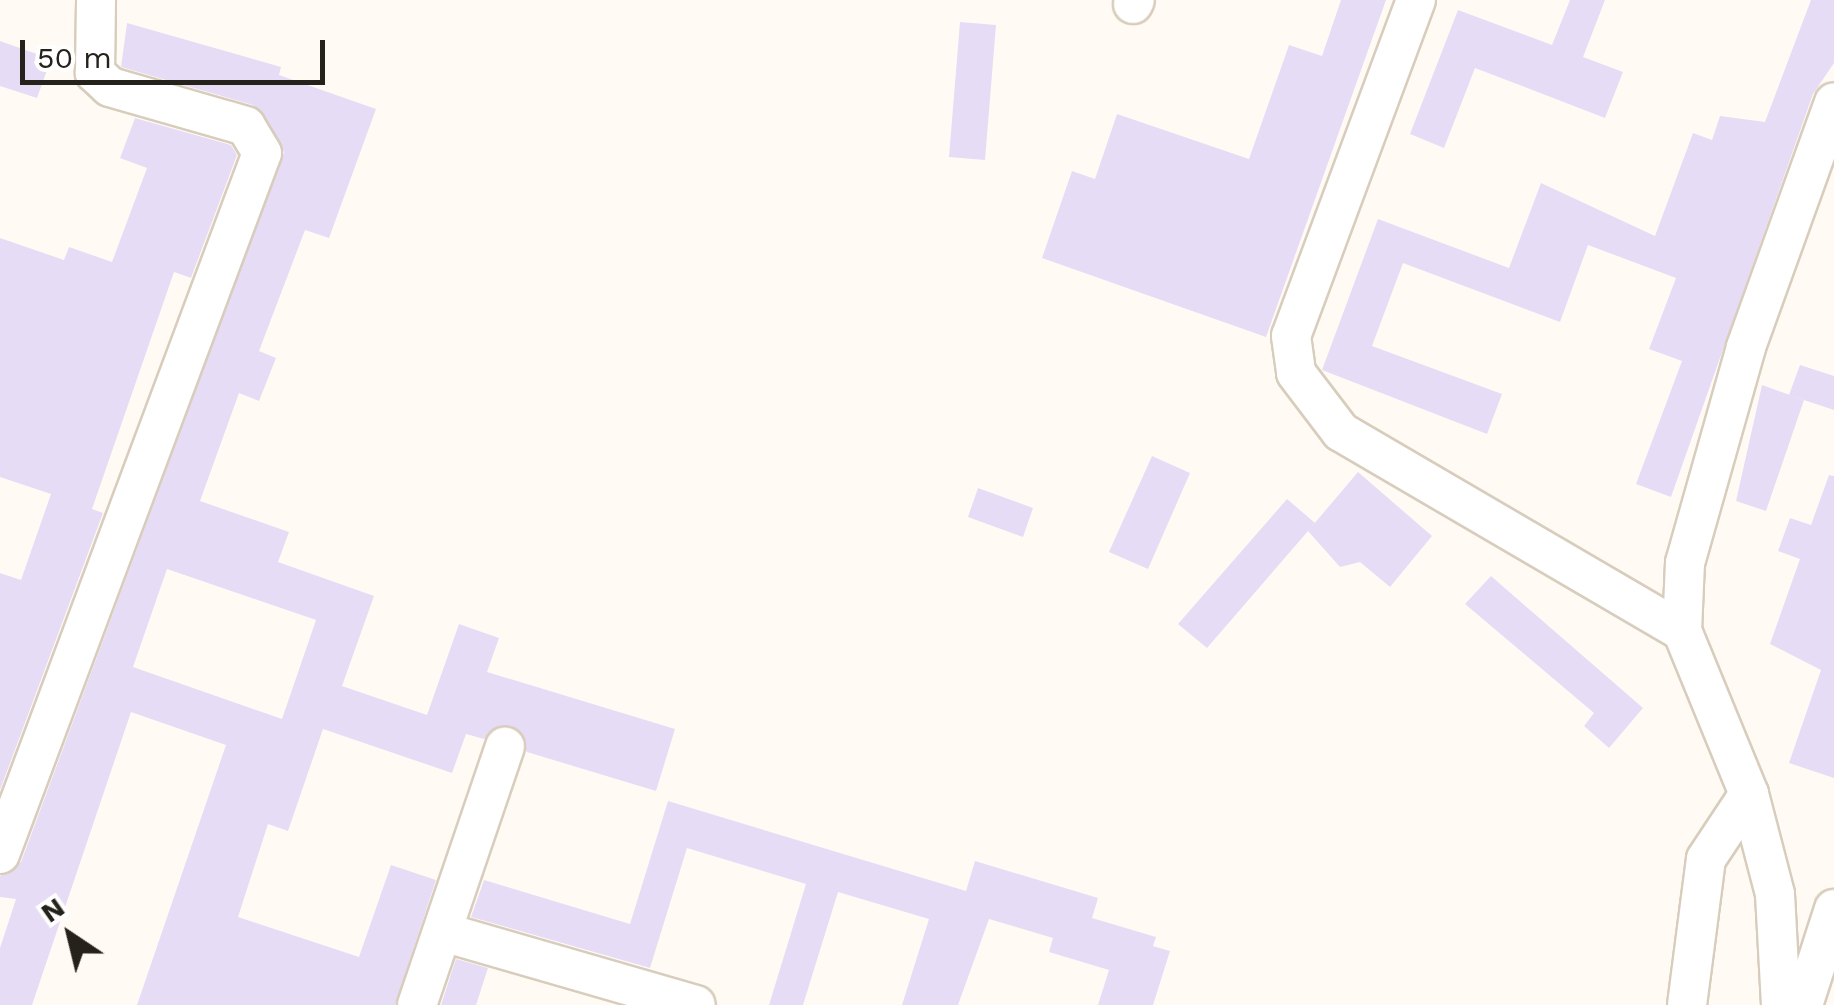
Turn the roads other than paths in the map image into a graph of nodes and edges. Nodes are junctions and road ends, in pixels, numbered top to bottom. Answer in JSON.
{"nodes":[{"id":1,"x":96,"y":0,"type":"edge"},
{"id":2,"x":1416,"y":0,"type":"edge"},
{"id":3,"x":1834,"y":102,"type":"edge"},
{"id":4,"x":1682,"y":631,"type":"junction"},
{"id":5,"x":506,"y":747,"type":"dead end"},
{"id":6,"x":1749,"y":794,"type":"junction"},
{"id":7,"x":0,"y":854,"type":"edge"},
{"id":8,"x":1834,"y":910,"type":"edge"},
{"id":9,"x":444,"y":932,"type":"junction"},
{"id":10,"x":417,"y":1005,"type":"edge"},
{"id":11,"x":696,"y":1005,"type":"edge"},
{"id":12,"x":1687,"y":1005,"type":"edge"},
{"id":13,"x":1781,"y":1005,"type":"edge"},
{"id":14,"x":1803,"y":1005,"type":"edge"}],
"edges":[{"from":1,"to":7,"type":"street"},
{"from":2,"to":4,"type":"street"},
{"from":3,"to":4,"type":"street"},
{"from":4,"to":6,"type":"street"},
{"from":5,"to":9,"type":"street"},
{"from":6,"to":12,"type":"street"},
{"from":6,"to":13,"type":"street"},
{"from":8,"to":14,"type":"street"},
{"from":9,"to":10,"type":"street"},
{"from":9,"to":11,"type":"street"}]}
